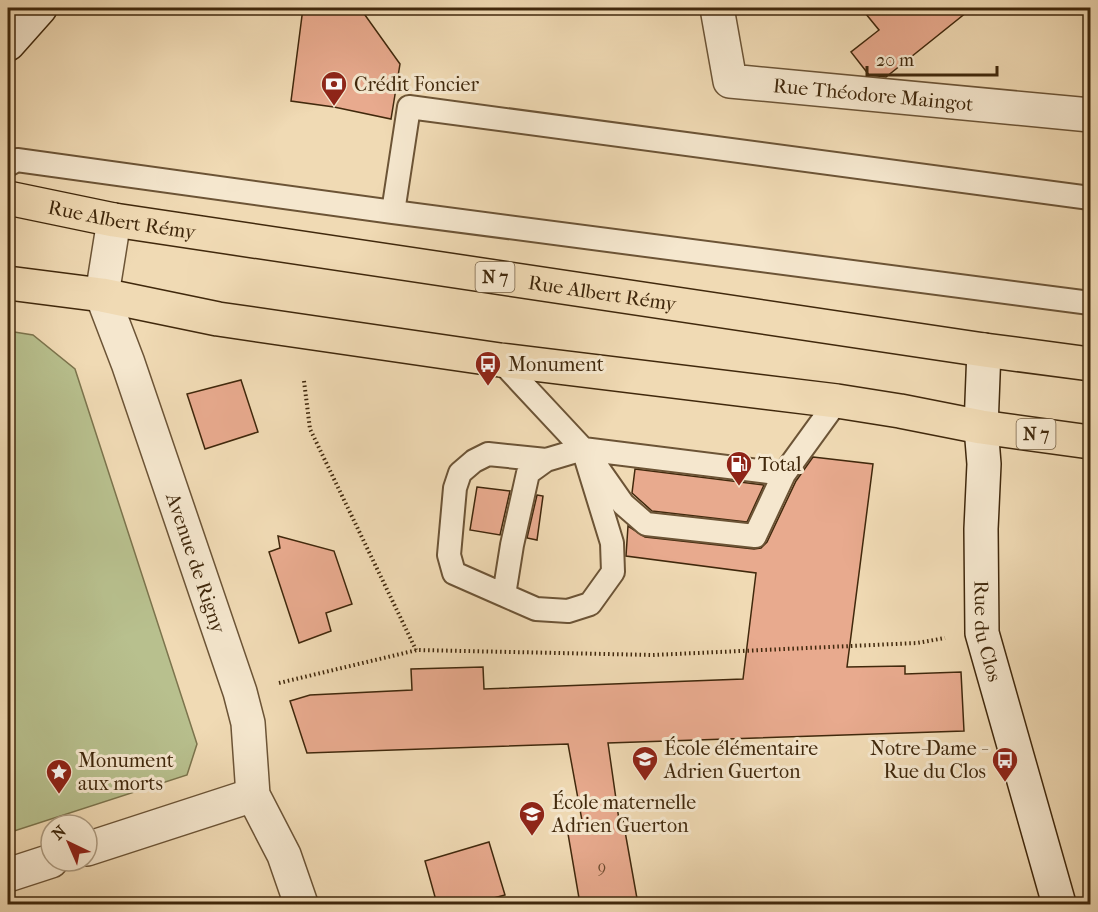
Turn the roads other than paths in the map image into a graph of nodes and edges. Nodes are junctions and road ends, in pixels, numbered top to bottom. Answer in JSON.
{"nodes":[{"id":1,"x":40,"y":8,"type":"edge"},
{"id":2,"x":717,"y":8,"type":"edge"},
{"id":3,"x":8,"y":44,"type":"edge"},
{"id":4,"x":1090,"y":115,"type":"edge"},
{"id":5,"x":8,"y":165,"type":"edge"},
{"id":6,"x":8,"y":198,"type":"edge"},
{"id":7,"x":1090,"y":198,"type":"edge"},
{"id":8,"x":393,"y":212,"type":"junction"},
{"id":9,"x":114,"y":220,"type":"junction"},
{"id":10,"x":8,"y":283,"type":"edge"},
{"id":11,"x":102,"y":295,"type":"junction"},
{"id":12,"x":1090,"y":303,"type":"edge"},
{"id":13,"x":984,"y":350,"type":"junction"},
{"id":14,"x":500,"y":360,"type":"junction"},
{"id":15,"x":1090,"y":364,"type":"edge"},
{"id":16,"x":837,"y":401,"type":"junction"},
{"id":17,"x":981,"y":427,"type":"junction"},
{"id":18,"x":1090,"y":442,"type":"edge"},
{"id":19,"x":583,"y":449,"type":"junction"},
{"id":20,"x":546,"y":460,"type":"junction"},
{"id":21,"x":784,"y":474,"type":"junction"},
{"id":22,"x":504,"y":595,"type":"junction"},
{"id":23,"x":253,"y":795,"type":"junction"},
{"id":24,"x":99,"y":845,"type":"edge"},
{"id":25,"x":39,"y":865,"type":"edge"},
{"id":26,"x":8,"y":875,"type":"edge"},
{"id":27,"x":301,"y":904,"type":"edge"},
{"id":28,"x":1059,"y":904,"type":"edge"}],
"edges":[{"from":1,"to":3,"type":"street"},
{"from":2,"to":4,"type":"street","name":"Rue Théodore Maingot"},
{"from":5,"to":8,"type":"lane"},
{"from":6,"to":9,"type":"main road","name":"Rue Albert Rémy","number":"N 7"},
{"from":7,"to":8,"type":"lane"},
{"from":8,"to":12,"type":"lane"},
{"from":9,"to":11,"type":"street"},
{"from":9,"to":13,"type":"main road","name":"Rue Albert Rémy","number":"N 7"},
{"from":10,"to":11,"type":"main road","number":"N 7"},
{"from":11,"to":14,"type":"main road","number":"N 7"},
{"from":11,"to":23,"type":"street","name":"Avenue de Rigny"},
{"from":13,"to":15,"type":"main road","name":"Rue Albert Rémy","number":"N 7"},
{"from":13,"to":17,"type":"street","name":"Rue du Clos"},
{"from":14,"to":16,"type":"main road","number":"N 7"},
{"from":14,"to":19,"type":"lane"},
{"from":16,"to":17,"type":"main road","number":"N 7"},
{"from":16,"to":21,"type":"lane"},
{"from":17,"to":18,"type":"main road","number":"N 7"},
{"from":17,"to":28,"type":"street","name":"Rue du Clos"},
{"from":19,"to":20,"type":"lane"},
{"from":19,"to":21,"type":"lane"},
{"from":19,"to":21,"type":"lane"},
{"from":19,"to":22,"type":"lane"},
{"from":20,"to":22,"type":"lane"},
{"from":20,"to":22,"type":"lane"},
{"from":23,"to":24,"type":"street"},
{"from":23,"to":27,"type":"street","name":"Avenue de Rigny"},
{"from":25,"to":26,"type":"street"}]}
